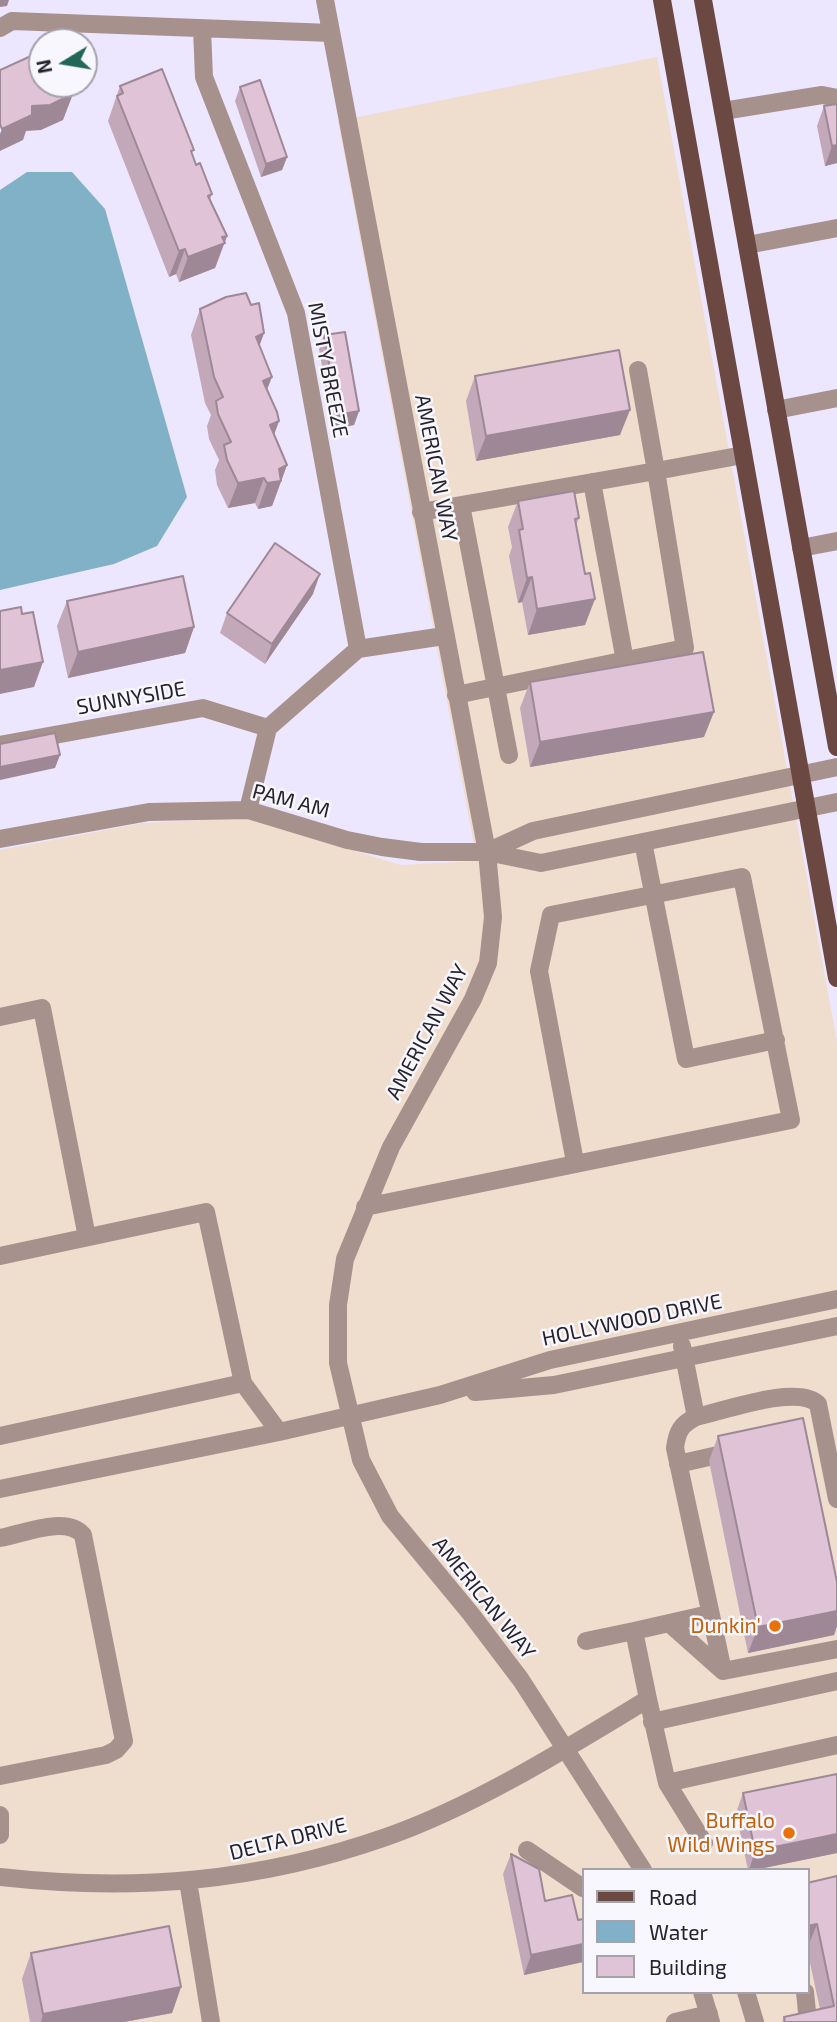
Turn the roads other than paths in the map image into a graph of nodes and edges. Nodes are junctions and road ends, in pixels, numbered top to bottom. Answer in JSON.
{"nodes":[{"id":1,"x":325,"y":0,"type":"edge"},
{"id":2,"x":662,"y":0,"type":"edge"},
{"id":3,"x":703,"y":0,"type":"edge"},
{"id":4,"x":0,"y":28,"type":"edge"},
{"id":5,"x":202,"y":29,"type":"junction"},
{"id":6,"x":331,"y":33,"type":"junction"},
{"id":7,"x":837,"y":97,"type":"edge"},
{"id":8,"x":723,"y":111,"type":"junction"},
{"id":9,"x":837,"y":228,"type":"edge"},
{"id":10,"x":747,"y":245,"type":"junction"},
{"id":11,"x":638,"y":370,"type":"dead end"},
{"id":12,"x":837,"y":398,"type":"edge"},
{"id":13,"x":776,"y":410,"type":"junction"},
{"id":14,"x":743,"y":455,"type":"junction"},
{"id":15,"x":656,"y":471,"type":"junction"},
{"id":16,"x":592,"y":482,"type":"junction"},
{"id":17,"x":461,"y":505,"type":"junction"},
{"id":18,"x":421,"y":512,"type":"junction"},
{"id":19,"x":837,"y":541,"type":"edge"},
{"id":20,"x":801,"y":548,"type":"junction"},
{"id":21,"x":444,"y":636,"type":"junction"},
{"id":22,"x":358,"y":649,"type":"junction"},
{"id":23,"x":625,"y":660,"type":"junction"},
{"id":24,"x":496,"y":687,"type":"junction"},
{"id":25,"x":456,"y":695,"type":"junction"},
{"id":26,"x":268,"y":728,"type":"junction"},
{"id":27,"x":0,"y":745,"type":"edge"},
{"id":28,"x":837,"y":747,"type":"edge"},
{"id":29,"x":509,"y":755,"type":"dead end"},
{"id":30,"x":837,"y":767,"type":"edge"},
{"id":31,"x":800,"y":776,"type":"junction"},
{"id":32,"x":837,"y":802,"type":"edge"},
{"id":33,"x":806,"y":809,"type":"junction"},
{"id":34,"x":248,"y":810,"type":"junction"},
{"id":35,"x":0,"y":839,"type":"edge"},
{"id":36,"x":643,"y":842,"type":"junction"},
{"id":37,"x":487,"y":852,"type":"junction"},
{"id":38,"x":652,"y":895,"type":"junction"},
{"id":39,"x":837,"y":978,"type":"edge"},
{"id":40,"x":0,"y":1017,"type":"edge"},
{"id":41,"x":776,"y":1040,"type":"junction"},
{"id":42,"x":575,"y":1162,"type":"junction"},
{"id":43,"x":365,"y":1207,"type":"junction"},
{"id":44,"x":87,"y":1237,"type":"junction"},
{"id":45,"x":0,"y":1256,"type":"edge"},
{"id":46,"x":837,"y":1299,"type":"edge"},
{"id":47,"x":837,"y":1326,"type":"edge"},
{"id":48,"x":680,"y":1332,"type":"junction"},
{"id":49,"x":685,"y":1358,"type":"junction"},
{"id":50,"x":243,"y":1383,"type":"junction"},
{"id":51,"x":440,"y":1395,"type":"junction"},
{"id":52,"x":348,"y":1415,"type":"junction"},
{"id":53,"x":696,"y":1417,"type":"junction"},
{"id":54,"x":279,"y":1432,"type":"junction"},
{"id":55,"x":0,"y":1436,"type":"edge"},
{"id":56,"x":744,"y":1450,"type":"edge"},
{"id":57,"x":678,"y":1464,"type":"junction"},
{"id":58,"x":0,"y":1489,"type":"edge"},
{"id":59,"x":837,"y":1499,"type":"edge"},
{"id":60,"x":0,"y":1538,"type":"edge"},
{"id":61,"x":709,"y":1614,"type":"junction"},
{"id":62,"x":669,"y":1623,"type":"junction"},
{"id":63,"x":634,"y":1631,"type":"junction"},
{"id":64,"x":586,"y":1641,"type":"dead end"},
{"id":65,"x":837,"y":1649,"type":"edge"},
{"id":66,"x":723,"y":1671,"type":"junction"},
{"id":67,"x":837,"y":1681,"type":"edge"},
{"id":68,"x":648,"y":1699,"type":"junction"},
{"id":69,"x":652,"y":1723,"type":"junction"},
{"id":70,"x":837,"y":1745,"type":"edge"},
{"id":71,"x":566,"y":1748,"type":"junction"},
{"id":72,"x":0,"y":1776,"type":"edge"},
{"id":73,"x":667,"y":1783,"type":"junction"},
{"id":74,"x":0,"y":1815,"type":"edge"},
{"id":75,"x":0,"y":1835,"type":"edge"},
{"id":76,"x":704,"y":1843,"type":"dead end"},
{"id":77,"x":527,"y":1850,"type":"dead end"},
{"id":78,"x":642,"y":1868,"type":"edge"},
{"id":79,"x":0,"y":1877,"type":"edge"},
{"id":80,"x":188,"y":1881,"type":"junction"},
{"id":81,"x":582,"y":1887,"type":"edge"},
{"id":82,"x":703,"y":1994,"type":"edge"},
{"id":83,"x":747,"y":1994,"type":"edge"},
{"id":84,"x":805,"y":1994,"type":"edge"},
{"id":85,"x":710,"y":2018,"type":"edge"},
{"id":86,"x":211,"y":2022,"type":"edge"},
{"id":87,"x":674,"y":2022,"type":"edge"},
{"id":88,"x":755,"y":2022,"type":"edge"},
{"id":89,"x":808,"y":2022,"type":"edge"}],
"edges":[{"from":1,"to":6,"type":"street","name":"AMERICAN WAY"},
{"from":2,"to":14,"type":"main road"},
{"from":3,"to":8,"type":"main road"},
{"from":4,"to":5,"type":"street"},
{"from":5,"to":6,"type":"street"},
{"from":5,"to":22,"type":"street","name":"MISTY BREEZE"},
{"from":6,"to":18,"type":"street","name":"AMERICAN WAY"},
{"from":7,"to":8,"type":"street"},
{"from":8,"to":10,"type":"main road"},
{"from":9,"to":10,"type":"street"},
{"from":10,"to":13,"type":"main road"},
{"from":11,"to":15,"type":"street"},
{"from":12,"to":13,"type":"street"},
{"from":13,"to":20,"type":"main road"},
{"from":14,"to":15,"type":"street"},
{"from":14,"to":31,"type":"main road"},
{"from":15,"to":16,"type":"street"},
{"from":15,"to":23,"type":"street"},
{"from":16,"to":17,"type":"street"},
{"from":16,"to":23,"type":"street"},
{"from":17,"to":18,"type":"street"},
{"from":17,"to":24,"type":"street"},
{"from":18,"to":21,"type":"street","name":"AMERICAN WAY"},
{"from":19,"to":20,"type":"street"},
{"from":20,"to":28,"type":"main road"},
{"from":21,"to":22,"type":"street"},
{"from":21,"to":25,"type":"street","name":"AMERICAN WAY"},
{"from":22,"to":26,"type":"street"},
{"from":23,"to":24,"type":"street"},
{"from":24,"to":25,"type":"street"},
{"from":24,"to":29,"type":"street"},
{"from":25,"to":37,"type":"street","name":"AMERICAN WAY"},
{"from":26,"to":27,"type":"street","name":"SUNNYSIDE"},
{"from":26,"to":34,"type":"street"},
{"from":30,"to":31,"type":"street","name":"PAM AM"},
{"from":31,"to":33,"type":"main road"},
{"from":31,"to":37,"type":"street","name":"PAM AM"},
{"from":32,"to":33,"type":"street","name":"PAM AM"},
{"from":33,"to":36,"type":"street","name":"PAM AM"},
{"from":33,"to":39,"type":"main road"},
{"from":34,"to":35,"type":"street","name":"PAM AM"},
{"from":34,"to":37,"type":"street","name":"PAM AM"},
{"from":36,"to":37,"type":"street","name":"PAM AM"},
{"from":36,"to":38,"type":"street"},
{"from":37,"to":43,"type":"street","name":"AMERICAN WAY"},
{"from":38,"to":41,"type":"street"},
{"from":38,"to":41,"type":"street"},
{"from":38,"to":42,"type":"street"},
{"from":40,"to":44,"type":"street"},
{"from":41,"to":42,"type":"street"},
{"from":42,"to":43,"type":"street"},
{"from":43,"to":52,"type":"street","name":"AMERICAN WAY"},
{"from":44,"to":45,"type":"street"},
{"from":44,"to":50,"type":"street"},
{"from":46,"to":48,"type":"street","name":"HOLLYWOOD DRIVE"},
{"from":47,"to":49,"type":"street","name":"HOLLYWOOD DRIVE"},
{"from":48,"to":49,"type":"street"},
{"from":48,"to":51,"type":"street","name":"HOLLYWOOD DRIVE"},
{"from":49,"to":51,"type":"street","name":"HOLLYWOOD DRIVE"},
{"from":49,"to":53,"type":"street"},
{"from":50,"to":54,"type":"street"},
{"from":50,"to":55,"type":"street"},
{"from":51,"to":52,"type":"street","name":"HOLLYWOOD DRIVE"},
{"from":52,"to":54,"type":"street","name":"HOLLYWOOD DRIVE"},
{"from":52,"to":71,"type":"street","name":"AMERICAN WAY"},
{"from":53,"to":57,"type":"street"},
{"from":53,"to":59,"type":"street"},
{"from":54,"to":58,"type":"street","name":"HOLLYWOOD DRIVE"},
{"from":56,"to":57,"type":"street"},
{"from":57,"to":61,"type":"street"},
{"from":60,"to":72,"type":"street"},
{"from":61,"to":62,"type":"street"},
{"from":61,"to":66,"type":"street"},
{"from":62,"to":63,"type":"street"},
{"from":62,"to":66,"type":"street"},
{"from":63,"to":64,"type":"street"},
{"from":63,"to":68,"type":"street"},
{"from":65,"to":66,"type":"street"},
{"from":67,"to":69,"type":"street"},
{"from":68,"to":69,"type":"street"},
{"from":68,"to":71,"type":"street","name":"DELTA DRIVE"},
{"from":69,"to":73,"type":"street"},
{"from":70,"to":73,"type":"street"},
{"from":71,"to":78,"type":"street","name":"AMERICAN WAY"},
{"from":71,"to":80,"type":"street","name":"DELTA DRIVE"},
{"from":73,"to":76,"type":"street"},
{"from":74,"to":75,"type":"street"},
{"from":77,"to":81,"type":"street"},
{"from":79,"to":80,"type":"street","name":"DELTA DRIVE"},
{"from":80,"to":86,"type":"street"},
{"from":82,"to":85,"type":"street"},
{"from":83,"to":88,"type":"street"},
{"from":84,"to":89,"type":"street"},
{"from":85,"to":87,"type":"street"}]}
